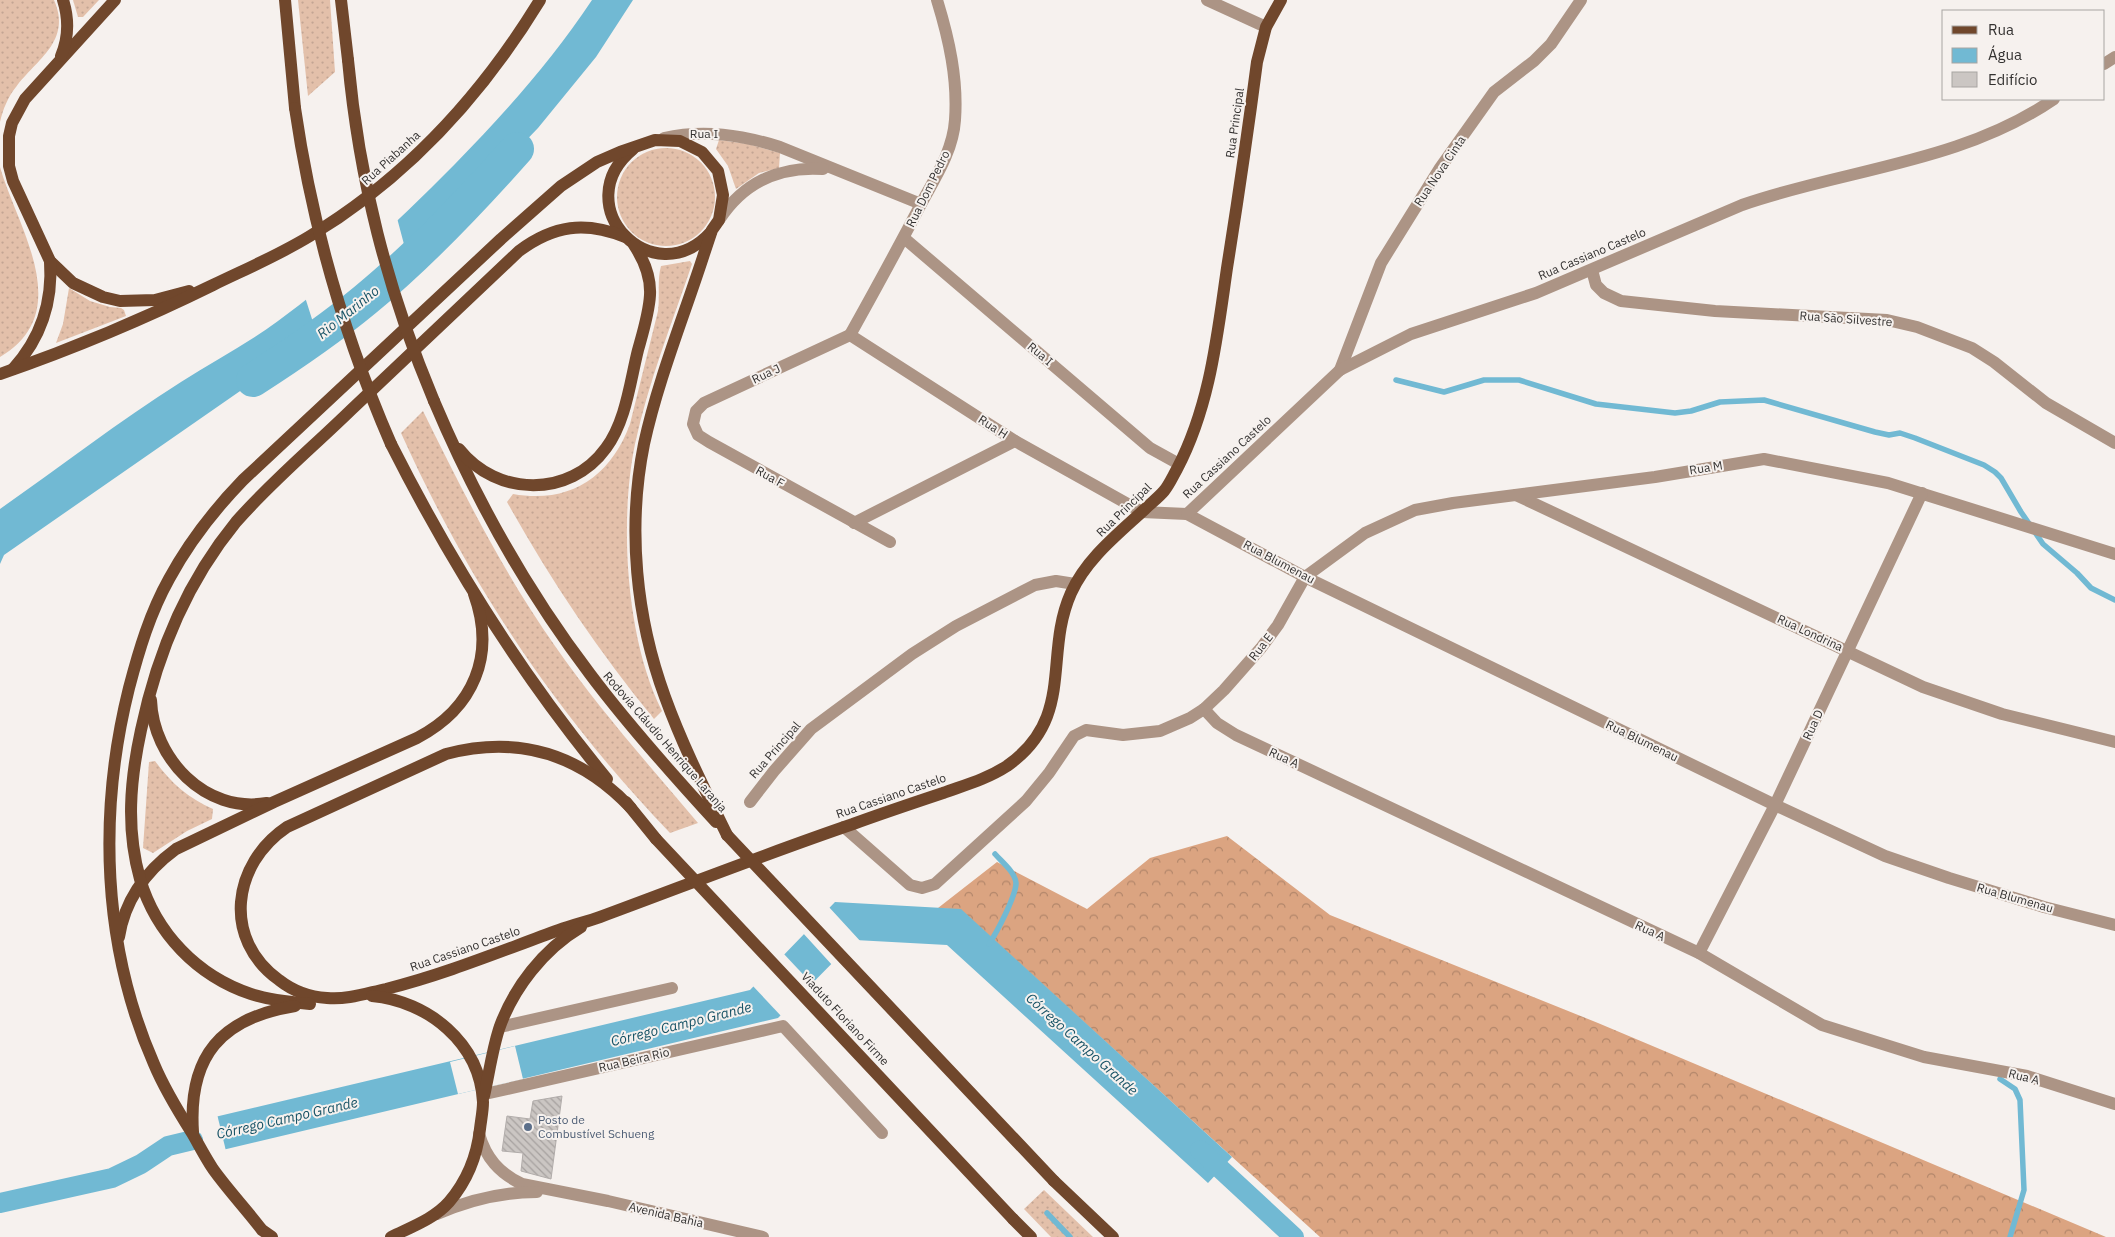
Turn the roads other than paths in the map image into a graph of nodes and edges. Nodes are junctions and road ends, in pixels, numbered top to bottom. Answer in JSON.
{"nodes":[{"id":1,"x":63,"y":0,"type":"edge"},
{"id":2,"x":115,"y":0,"type":"edge"},
{"id":3,"x":275,"y":0,"type":"edge"},
{"id":4,"x":285,"y":0,"type":"edge"},
{"id":5,"x":341,"y":0,"type":"edge"},
{"id":6,"x":540,"y":0,"type":"edge"},
{"id":7,"x":937,"y":0,"type":"edge"},
{"id":8,"x":1206,"y":0,"type":"edge"},
{"id":9,"x":1281,"y":0,"type":"edge"},
{"id":10,"x":1581,"y":0,"type":"edge"},
{"id":11,"x":287,"y":25,"type":"junction"},
{"id":12,"x":1266,"y":26,"type":"junction"},
{"id":13,"x":60,"y":60,"type":"junction"},
{"id":14,"x":2052,"y":100,"type":"edge"},
{"id":15,"x":649,"y":142,"type":"junction"},
{"id":16,"x":837,"y":172,"type":"junction"},
{"id":17,"x":921,"y":204,"type":"junction"},
{"id":18,"x":716,"y":225,"type":"junction"},
{"id":19,"x":904,"y":238,"type":"junction"},
{"id":20,"x":630,"y":241,"type":"junction"},
{"id":21,"x":50,"y":261,"type":"junction"},
{"id":22,"x":1592,"y":270,"type":"junction"},
{"id":23,"x":216,"y":284,"type":"junction"},
{"id":24,"x":850,"y":335,"type":"junction"},
{"id":25,"x":1340,"y":370,"type":"junction"},
{"id":26,"x":4,"y":374,"type":"edge"},
{"id":27,"x":693,"y":424,"type":"joint"},
{"id":28,"x":451,"y":440,"type":"junction"},
{"id":29,"x":1015,"y":442,"type":"junction"},
{"id":30,"x":2115,"y":443,"type":"edge"},
{"id":31,"x":1179,"y":464,"type":"junction"},
{"id":32,"x":1922,"y":493,"type":"junction"},
{"id":33,"x":1516,"y":495,"type":"junction"},
{"id":34,"x":1142,"y":512,"type":"junction"},
{"id":35,"x":1187,"y":514,"type":"junction"},
{"id":36,"x":854,"y":523,"type":"junction"},
{"id":37,"x":890,"y":542,"type":"dead end"},
{"id":38,"x":2115,"y":554,"type":"edge"},
{"id":39,"x":1305,"y":577,"type":"junction"},
{"id":40,"x":1075,"y":584,"type":"junction"},
{"id":41,"x":474,"y":594,"type":"junction"},
{"id":42,"x":1848,"y":651,"type":"junction"},
{"id":43,"x":153,"y":678,"type":"junction"},
{"id":44,"x":1204,"y":709,"type":"junction"},
{"id":45,"x":2115,"y":742,"type":"edge"},
{"id":46,"x":274,"y":802,"type":"junction"},
{"id":47,"x":750,"y":802,"type":"dead end"},
{"id":48,"x":1775,"y":805,"type":"junction"},
{"id":49,"x":631,"y":808,"type":"junction"},
{"id":50,"x":714,"y":816,"type":"junction"},
{"id":51,"x":844,"y":827,"type":"junction"},
{"id":52,"x":141,"y":882,"type":"junction"},
{"id":53,"x":594,"y":919,"type":"junction"},
{"id":54,"x":2115,"y":925,"type":"edge"},
{"id":55,"x":118,"y":945,"type":"junction"},
{"id":56,"x":1698,"y":953,"type":"junction"},
{"id":57,"x":672,"y":988,"type":"dead end"},
{"id":58,"x":343,"y":998,"type":"junction"},
{"id":59,"x":310,"y":1004,"type":"junction"},
{"id":60,"x":500,"y":1027,"type":"junction"},
{"id":61,"x":484,"y":1093,"type":"junction"},
{"id":62,"x":2115,"y":1104,"type":"edge"},
{"id":63,"x":188,"y":1118,"type":"junction"},
{"id":64,"x":882,"y":1133,"type":"dead end"},
{"id":65,"x":479,"y":1134,"type":"junction"},
{"id":66,"x":569,"y":1194,"type":"junction"},
{"id":67,"x":437,"y":1214,"type":"junction"},
{"id":68,"x":267,"y":1235,"type":"edge"},
{"id":69,"x":391,"y":1237,"type":"edge"},
{"id":70,"x":763,"y":1237,"type":"edge"},
{"id":71,"x":1031,"y":1237,"type":"edge"},
{"id":72,"x":1113,"y":1237,"type":"edge"}],
"edges":[{"from":1,"to":13,"type":"main road"},
{"from":2,"to":13,"type":"main road","name":"Rua Piabanha"},
{"from":3,"to":11,"type":"main road"},
{"from":4,"to":11,"type":"main road"},
{"from":5,"to":28,"type":"main road","name":"Rodovia Cláudio Henrique Laranja","bridge":true},
{"from":6,"to":23,"type":"main road","name":"Rua Piabanha"},
{"from":7,"to":17,"type":"street","name":"Rua Dom Pedro"},
{"from":8,"to":12,"type":"street"},
{"from":9,"to":12,"type":"main road","name":"Rua Principal"},
{"from":10,"to":25,"type":"street","name":"Rua Nova Cinta"},
{"from":11,"to":41,"type":"main road","bridge":true},
{"from":12,"to":31,"type":"main road","name":"Rua Principal"},
{"from":13,"to":21,"type":"main road","name":"Rua Piabanha"},
{"from":14,"to":22,"type":"street","name":"Rua Cassiano Castelo"},
{"from":15,"to":16,"type":"street","name":"Rua I"},
{"from":15,"to":18,"type":"main road"},
{"from":15,"to":20,"type":"main road"},
{"from":15,"to":55,"type":"main road"},
{"from":16,"to":17,"type":"street","name":"Rua I"},
{"from":16,"to":18,"type":"street","name":"Rua I"},
{"from":17,"to":19,"type":"street","name":"Rua Dom Pedro"},
{"from":18,"to":20,"type":"main road"},
{"from":18,"to":50,"type":"main road"},
{"from":19,"to":24,"type":"street","name":"Rua Dom Pedro"},
{"from":19,"to":31,"type":"street","name":"Rua I"},
{"from":20,"to":28,"type":"main road"},
{"from":20,"to":43,"type":"main road"},
{"from":21,"to":23,"type":"main road","name":"Rua Piabanha"},
{"from":21,"to":26,"type":"main road"},
{"from":22,"to":25,"type":"street","name":"Rua Cassiano Castelo"},
{"from":22,"to":30,"type":"street","name":"Rua São Silvestre"},
{"from":23,"to":26,"type":"main road","name":"Rua Piabanha"},
{"from":24,"to":27,"type":"street","name":"Rua J"},
{"from":24,"to":29,"type":"street","name":"Rua H"},
{"from":25,"to":35,"type":"street","name":"Rua Cassiano Castelo"},
{"from":27,"to":36,"type":"street","name":"Rua F"},
{"from":28,"to":50,"type":"main road","name":"Rodovia Cláudio Henrique Laranja"},
{"from":29,"to":34,"type":"street","name":"Rua H"},
{"from":29,"to":36,"type":"street"},
{"from":31,"to":34,"type":"main road","name":"Rua Principal"},
{"from":32,"to":33,"type":"street","name":"Rua M"},
{"from":32,"to":38,"type":"street","name":"Rua M"},
{"from":32,"to":42,"type":"street","name":"Rua D"},
{"from":33,"to":39,"type":"street","name":"Rua M"},
{"from":33,"to":42,"type":"street","name":"Rua Londrina"},
{"from":34,"to":35,"type":"street"},
{"from":34,"to":40,"type":"main road","name":"Rua Principal"},
{"from":35,"to":39,"type":"street","name":"Rua Blumenau"},
{"from":36,"to":37,"type":"street","name":"Rua F"},
{"from":39,"to":44,"type":"street","name":"Rua E"},
{"from":39,"to":48,"type":"street","name":"Rua Blumenau"},
{"from":40,"to":47,"type":"street","name":"Rua Principal"},
{"from":40,"to":51,"type":"main road","name":"Rua Cassiano Castelo"},
{"from":41,"to":46,"type":"main road"},
{"from":41,"to":49,"type":"main road"},
{"from":42,"to":45,"type":"street","name":"Rua Londrina"},
{"from":42,"to":48,"type":"street","name":"Rua D"},
{"from":43,"to":46,"type":"main road"},
{"from":43,"to":52,"type":"main road"},
{"from":44,"to":51,"type":"street","name":"Rua E"},
{"from":44,"to":56,"type":"street","name":"Rua A"},
{"from":46,"to":52,"type":"main road"},
{"from":48,"to":54,"type":"street","name":"Rua Blumenau"},
{"from":48,"to":56,"type":"street","name":"Rua D"},
{"from":49,"to":58,"type":"main road"},
{"from":49,"to":71,"type":"main road","name":"Viaduto Floriano Firme","bridge":true},
{"from":50,"to":72,"type":"main road","bridge":true},
{"from":51,"to":53,"type":"main road","name":"Rua Cassiano Castelo"},
{"from":52,"to":55,"type":"main road"},
{"from":52,"to":59,"type":"main road"},
{"from":53,"to":58,"type":"main road","name":"Rua Cassiano Castelo"},
{"from":53,"to":60,"type":"main road","name":"Rua Cassiano Castelo"},
{"from":55,"to":63,"type":"main road"},
{"from":56,"to":62,"type":"street","name":"Rua A"},
{"from":57,"to":60,"type":"street"},
{"from":58,"to":59,"type":"main road"},
{"from":58,"to":61,"type":"main road"},
{"from":59,"to":63,"type":"main road"},
{"from":60,"to":61,"type":"main road","name":"Rua Cassiano Castelo"},
{"from":61,"to":64,"type":"street","name":"Rua Beira Rio"},
{"from":61,"to":65,"type":"main road","name":"Rua Cassiano Castelo"},
{"from":63,"to":68,"type":"main road"},
{"from":65,"to":66,"type":"street","name":"Avenida Bahia"},
{"from":65,"to":67,"type":"main road","name":"Rua Cassiano Castelo"},
{"from":66,"to":67,"type":"street","name":"Avenida Bahia"},
{"from":66,"to":70,"type":"street","name":"Avenida Bahia"},
{"from":67,"to":69,"type":"main road"}]}
